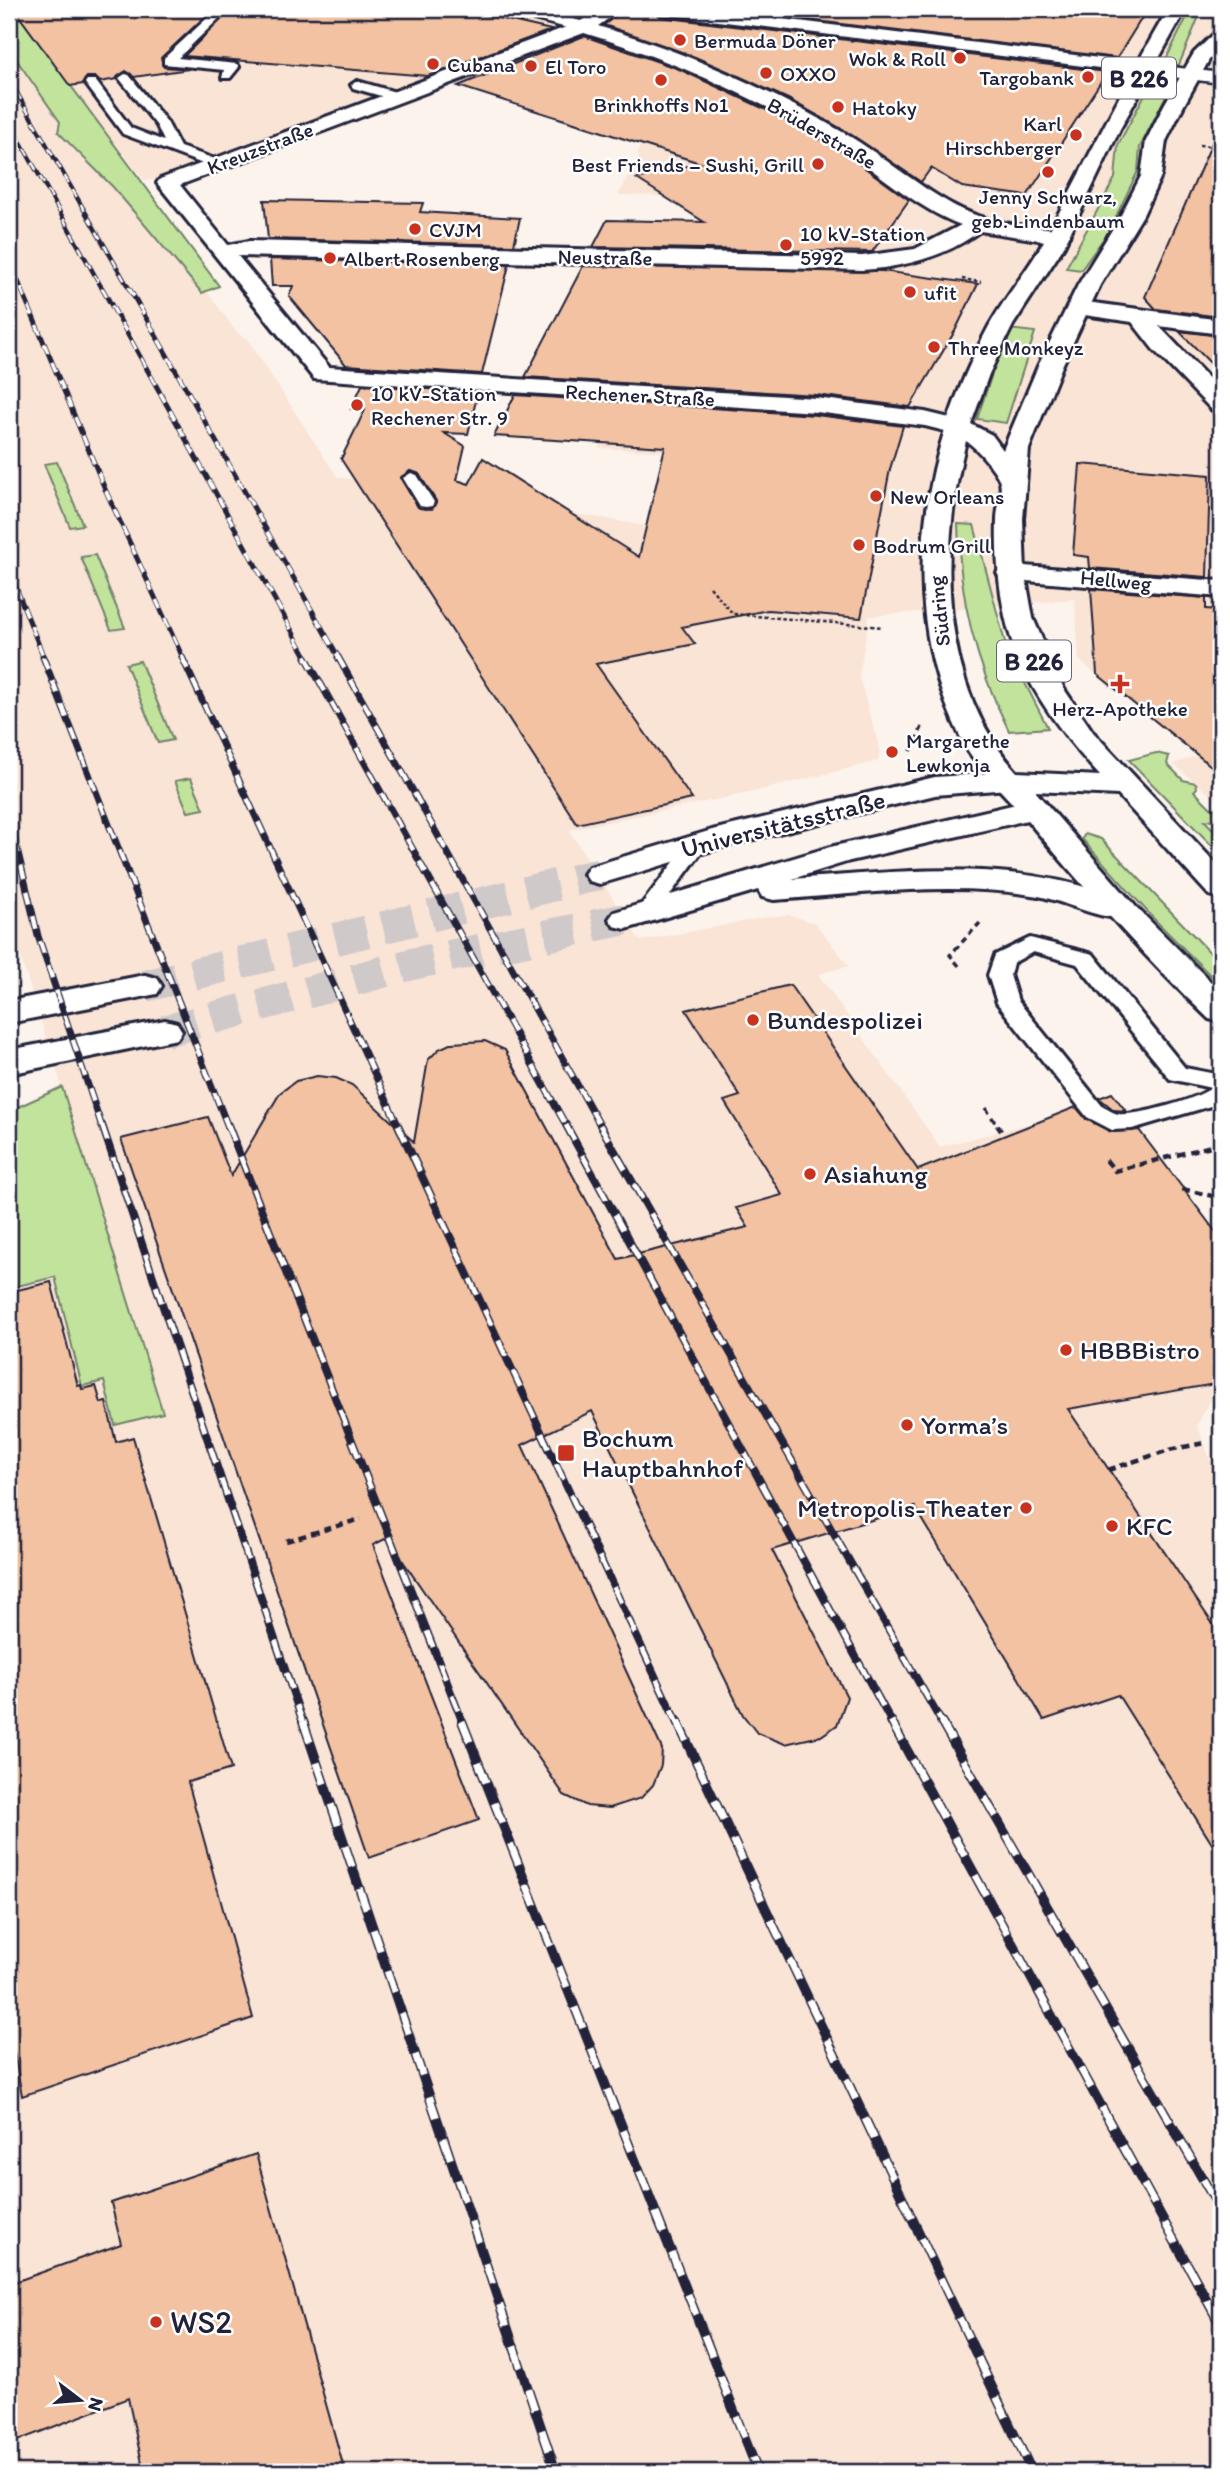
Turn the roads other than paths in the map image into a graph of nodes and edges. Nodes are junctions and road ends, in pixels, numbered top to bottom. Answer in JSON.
{"nodes":[{"id":1,"x":223,"y":9,"type":"edge"},
{"id":2,"x":514,"y":9,"type":"edge"},
{"id":3,"x":613,"y":9,"type":"edge"},
{"id":4,"x":661,"y":9,"type":"edge"},
{"id":5,"x":1177,"y":9,"type":"edge"},
{"id":6,"x":583,"y":27,"type":"junction"},
{"id":7,"x":1221,"y":37,"type":"edge"},
{"id":8,"x":1144,"y":68,"type":"junction"},
{"id":9,"x":1191,"y":74,"type":"junction"},
{"id":10,"x":226,"y":75,"type":"dead end"},
{"id":11,"x":125,"y":78,"type":"dead end"},
{"id":12,"x":1221,"y":78,"type":"edge"},
{"id":13,"x":110,"y":80,"type":"dead end"},
{"id":14,"x":92,"y":83,"type":"dead end"},
{"id":15,"x":357,"y":85,"type":"dead end"},
{"id":16,"x":395,"y":96,"type":"junction"},
{"id":17,"x":124,"y":99,"type":"dead end"},
{"id":18,"x":142,"y":123,"type":"dead end"},
{"id":19,"x":175,"y":150,"type":"junction"},
{"id":20,"x":207,"y":161,"type":"junction"},
{"id":21,"x":976,"y":224,"type":"junction"},
{"id":22,"x":1058,"y":236,"type":"junction"},
{"id":23,"x":223,"y":252,"type":"junction"},
{"id":24,"x":1017,"y":299,"type":"junction"},
{"id":25,"x":1079,"y":308,"type":"junction"},
{"id":26,"x":1139,"y":316,"type":"junction"},
{"id":27,"x":1221,"y":327,"type":"edge"},
{"id":28,"x":322,"y":374,"type":"joint"},
{"id":29,"x":1221,"y":405,"type":"edge"},
{"id":30,"x":957,"y":427,"type":"junction"},
{"id":31,"x":411,"y":478,"type":"dead end"},
{"id":32,"x":1013,"y":481,"type":"junction"},
{"id":33,"x":426,"y":502,"type":"dead end"},
{"id":34,"x":1011,"y":573,"type":"junction"},
{"id":35,"x":1221,"y":589,"type":"edge"},
{"id":36,"x":1009,"y":781,"type":"junction"},
{"id":37,"x":1125,"y":786,"type":"junction"},
{"id":38,"x":1034,"y":809,"type":"junction"},
{"id":39,"x":697,"y":845,"type":"junction"},
{"id":40,"x":600,"y":874,"type":"tunnel mouth"},
{"id":41,"x":1221,"y":888,"type":"edge"},
{"id":42,"x":723,"y":892,"type":"junction"},
{"id":43,"x":1119,"y":910,"type":"junction"},
{"id":44,"x":636,"y":917,"type":"joint"},
{"id":45,"x":145,"y":986,"type":"tunnel mouth"},
{"id":46,"x":1221,"y":1011,"type":"edge"},
{"id":47,"x":9,"y":1012,"type":"edge"},
{"id":48,"x":165,"y":1031,"type":"tunnel mouth"},
{"id":49,"x":9,"y":1062,"type":"edge"},
{"id":50,"x":1221,"y":1082,"type":"edge"},
{"id":51,"x":1221,"y":1091,"type":"edge"}],
"edges":[{"from":1,"to":10,"type":"lane"},
{"from":2,"to":6,"type":"street"},
{"from":3,"to":6,"type":"main road","name":"Kreuzstraße"},
{"from":4,"to":8,"type":"street"},
{"from":5,"to":8,"type":"main road","name":"Südring","number":"B 226"},
{"from":6,"to":16,"type":"main road","name":"Kreuzstraße"},
{"from":6,"to":21,"type":"main road","name":"Brüderstraße"},
{"from":7,"to":9,"type":"main road","number":"B 226"},
{"from":8,"to":9,"type":"street"},
{"from":8,"to":22,"type":"main road","name":"Südring","number":"B 226"},
{"from":9,"to":12,"type":"street"},
{"from":9,"to":25,"type":"main road","number":"B 226"},
{"from":11,"to":19,"type":"lane"},
{"from":13,"to":17,"type":"lane"},
{"from":14,"to":19,"type":"lane"},
{"from":15,"to":16,"type":"lane"},
{"from":16,"to":20,"type":"main road","name":"Kreuzstraße"},
{"from":18,"to":19,"type":"lane"},
{"from":19,"to":20,"type":"lane"},
{"from":20,"to":23,"type":"main road","name":"Kreuzstraße"},
{"from":21,"to":22,"type":"main road","name":"Brüderstraße"},
{"from":21,"to":23,"type":"main road","name":"Neustraße"},
{"from":22,"to":24,"type":"main road","name":"Südring","number":"B 226"},
{"from":23,"to":28,"type":"main road","name":"Kreuzstraße"},
{"from":24,"to":25,"type":"main road"},
{"from":24,"to":30,"type":"main road","name":"Südring","number":"B 226"},
{"from":25,"to":26,"type":"main road"},
{"from":25,"to":32,"type":"main road","number":"B 226"},
{"from":26,"to":27,"type":"main road"},
{"from":26,"to":29,"type":"main road"},
{"from":28,"to":30,"type":"main road","name":"Rechener Straße"},
{"from":30,"to":32,"type":"main road"},
{"from":30,"to":36,"type":"main road","name":"Südring","number":"B 226"},
{"from":31,"to":33,"type":"lane"},
{"from":32,"to":34,"type":"main road","number":"B 226"},
{"from":34,"to":35,"type":"main road","name":"Hellweg"},
{"from":34,"to":37,"type":"main road","number":"B 226"},
{"from":36,"to":37,"type":"main road","name":"Universitätsstraße"},
{"from":36,"to":38,"type":"main road","number":"B 226"},
{"from":36,"to":39,"type":"main road","name":"Universitätsstraße"},
{"from":37,"to":38,"type":"main road","name":"Universitätsstraße"},
{"from":37,"to":41,"type":"main road","number":"B 226"},
{"from":38,"to":42,"type":"main road","name":"Universitätsstraße"},
{"from":38,"to":43,"type":"main road","number":"B 226"},
{"from":39,"to":40,"type":"main road","name":"Universitätsstraße"},
{"from":39,"to":44,"type":"lane"},
{"from":42,"to":43,"type":"main road","name":"Universitätsstraße"},
{"from":42,"to":44,"type":"main road","name":"Universitätsstraße"},
{"from":43,"to":46,"type":"main road","number":"B 226"},
{"from":45,"to":47,"type":"main road"},
{"from":48,"to":49,"type":"main road"},
{"from":50,"to":51,"type":"lane"}]}
